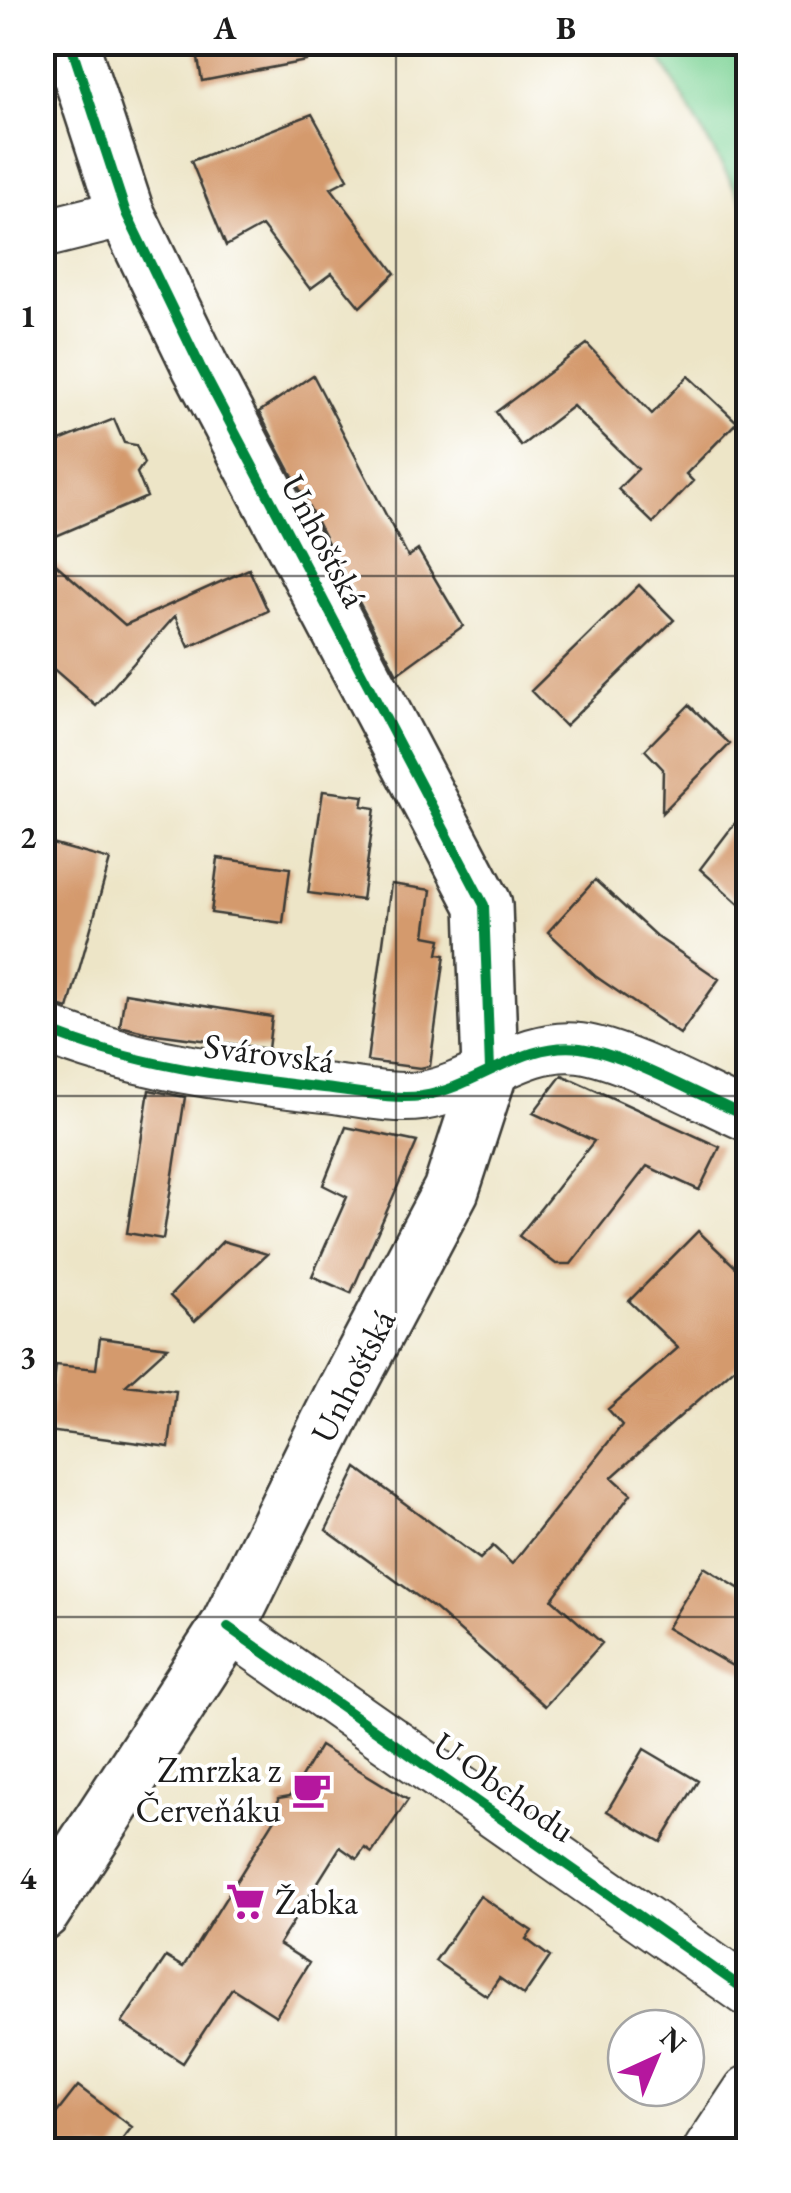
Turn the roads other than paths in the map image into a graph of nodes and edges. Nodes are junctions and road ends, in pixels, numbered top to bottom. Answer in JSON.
{"nodes":[{"id":1,"x":70,"y":42,"type":"edge"},
{"id":2,"x":126,"y":212,"type":"junction"},
{"id":3,"x":42,"y":234,"type":"edge"},
{"id":4,"x":42,"y":1028,"type":"edge"},
{"id":5,"x":490,"y":1070,"type":"junction"},
{"id":6,"x":748,"y":1117,"type":"edge"},
{"id":7,"x":228,"y":1627,"type":"junction"},
{"id":8,"x":42,"y":1912,"type":"edge"},
{"id":9,"x":748,"y":1992,"type":"edge"},
{"id":10,"x":748,"y":2090,"type":"edge"},
{"id":11,"x":708,"y":2150,"type":"edge"}],
"edges":[{"from":1,"to":2,"type":"main road","name":"Unhošťská"},
{"from":2,"to":3,"type":"street"},
{"from":2,"to":5,"type":"main road","name":"Unhošťská"},
{"from":4,"to":5,"type":"street","name":"Svárovská"},
{"from":5,"to":6,"type":"street","name":"Svárovská"},
{"from":5,"to":7,"type":"main road","name":"Unhošťská"},
{"from":7,"to":8,"type":"main road","name":"Unhošťská"},
{"from":7,"to":9,"type":"street","name":"U Obchodu"},
{"from":10,"to":11,"type":"street"}]}
